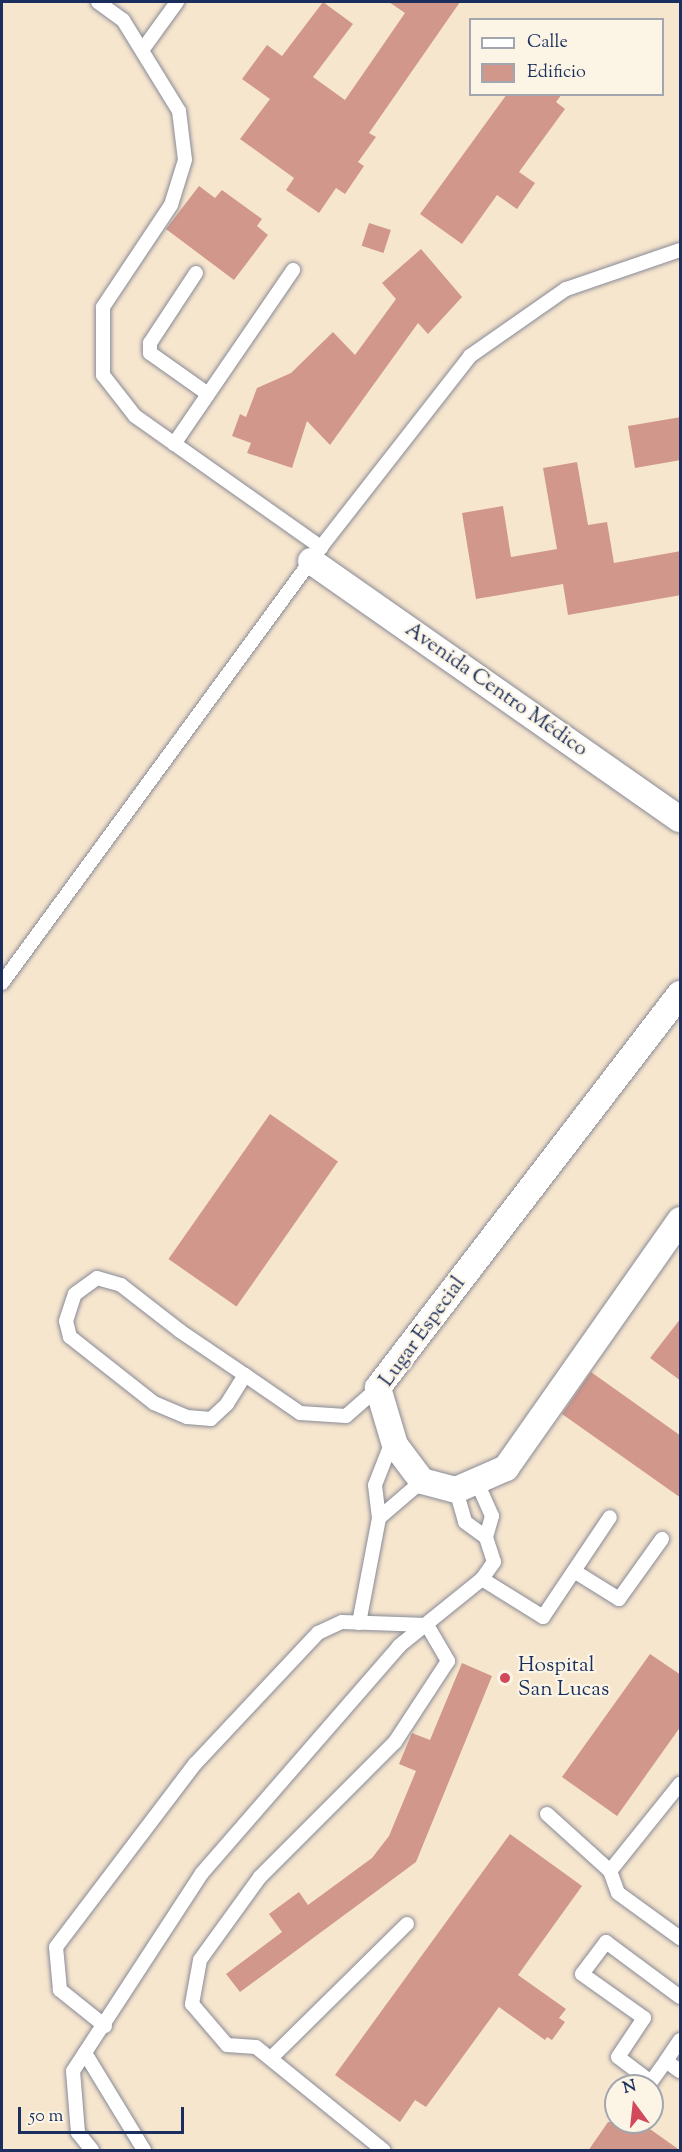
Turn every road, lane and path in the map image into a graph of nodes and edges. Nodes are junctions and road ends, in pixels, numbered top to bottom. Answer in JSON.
{"nodes":[{"id":1,"x":98,"y":2,"type":"edge"},
{"id":2,"x":177,"y":2,"type":"edge"},
{"id":3,"x":143,"y":49,"type":"junction"},
{"id":4,"x":681,"y":250,"type":"edge"},
{"id":5,"x":293,"y":270,"type":"dead end"},
{"id":6,"x":196,"y":273,"type":"dead end"},
{"id":7,"x":208,"y":394,"type":"junction"},
{"id":8,"x":174,"y":444,"type":"junction"},
{"id":9,"x":316,"y":554,"type":"junction"},
{"id":10,"x":681,"y":819,"type":"edge"},
{"id":11,"x":2,"y":983,"type":"edge"},
{"id":12,"x":681,"y":994,"type":"edge"},
{"id":13,"x":681,"y":1220,"type":"edge"},
{"id":14,"x":245,"y":1375,"type":"junction"},
{"id":15,"x":378,"y":1388,"type":"junction"},
{"id":16,"x":393,"y":1439,"type":"junction"},
{"id":17,"x":422,"y":1481,"type":"junction"},
{"id":18,"x":466,"y":1485,"type":"junction"},
{"id":19,"x":610,"y":1517,"type":"dead end"},
{"id":20,"x":379,"y":1518,"type":"junction"},
{"id":21,"x":486,"y":1537,"type":"junction"},
{"id":22,"x":663,"y":1539,"type":"dead end"},
{"id":23,"x":574,"y":1571,"type":"junction"},
{"id":24,"x":482,"y":1579,"type":"junction"},
{"id":25,"x":359,"y":1623,"type":"junction"},
{"id":26,"x":427,"y":1625,"type":"junction"},
{"id":27,"x":681,"y":1784,"type":"edge"},
{"id":28,"x":547,"y":1814,"type":"dead end"},
{"id":29,"x":610,"y":1871,"type":"junction"},
{"id":30,"x":407,"y":1924,"type":"dead end"},
{"id":31,"x":681,"y":1938,"type":"edge"},
{"id":32,"x":681,"y":1997,"type":"edge"},
{"id":33,"x":105,"y":2026,"type":"junction"},
{"id":34,"x":681,"y":2040,"type":"edge"},
{"id":35,"x":85,"y":2053,"type":"junction"},
{"id":36,"x":271,"y":2058,"type":"junction"},
{"id":37,"x":666,"y":2061,"type":"junction"},
{"id":38,"x":681,"y":2071,"type":"edge"},
{"id":39,"x":92,"y":2151,"type":"edge"},
{"id":40,"x":144,"y":2151,"type":"edge"},
{"id":41,"x":383,"y":2151,"type":"edge"}],
"edges":[{"from":1,"to":3,"type":"lane"},
{"from":2,"to":3,"type":"lane"},
{"from":3,"to":8,"type":"lane"},
{"from":4,"to":9,"type":"lane"},
{"from":5,"to":7,"type":"lane"},
{"from":6,"to":7,"type":"lane"},
{"from":7,"to":8,"type":"lane"},
{"from":8,"to":9,"type":"lane"},
{"from":9,"to":10,"type":"street","name":"Avenida Centro Médico"},
{"from":9,"to":11,"type":"lane"},
{"from":12,"to":15,"type":"street","name":"Lugar Especial"},
{"from":13,"to":18,"type":"street"},
{"from":14,"to":14,"type":"lane"},
{"from":14,"to":15,"type":"lane"},
{"from":15,"to":16,"type":"street","name":"Lugar Especial"},
{"from":16,"to":17,"type":"street","name":"Lugar Especial"},
{"from":16,"to":20,"type":"lane"},
{"from":17,"to":18,"type":"street"},
{"from":17,"to":20,"type":"lane"},
{"from":18,"to":21,"type":"lane"},
{"from":18,"to":21,"type":"lane"},
{"from":19,"to":23,"type":"lane"},
{"from":20,"to":25,"type":"lane"},
{"from":21,"to":24,"type":"lane"},
{"from":22,"to":23,"type":"lane"},
{"from":23,"to":24,"type":"lane"},
{"from":24,"to":26,"type":"lane"},
{"from":25,"to":26,"type":"lane"},
{"from":25,"to":33,"type":"lane"},
{"from":26,"to":33,"type":"lane"},
{"from":26,"to":36,"type":"lane"},
{"from":27,"to":29,"type":"lane"},
{"from":28,"to":29,"type":"lane"},
{"from":29,"to":31,"type":"lane"},
{"from":30,"to":36,"type":"lane"},
{"from":32,"to":37,"type":"lane"},
{"from":33,"to":35,"type":"lane"},
{"from":34,"to":37,"type":"lane"},
{"from":35,"to":39,"type":"lane"},
{"from":35,"to":40,"type":"lane"},
{"from":36,"to":41,"type":"lane"},
{"from":37,"to":38,"type":"lane"}]}
